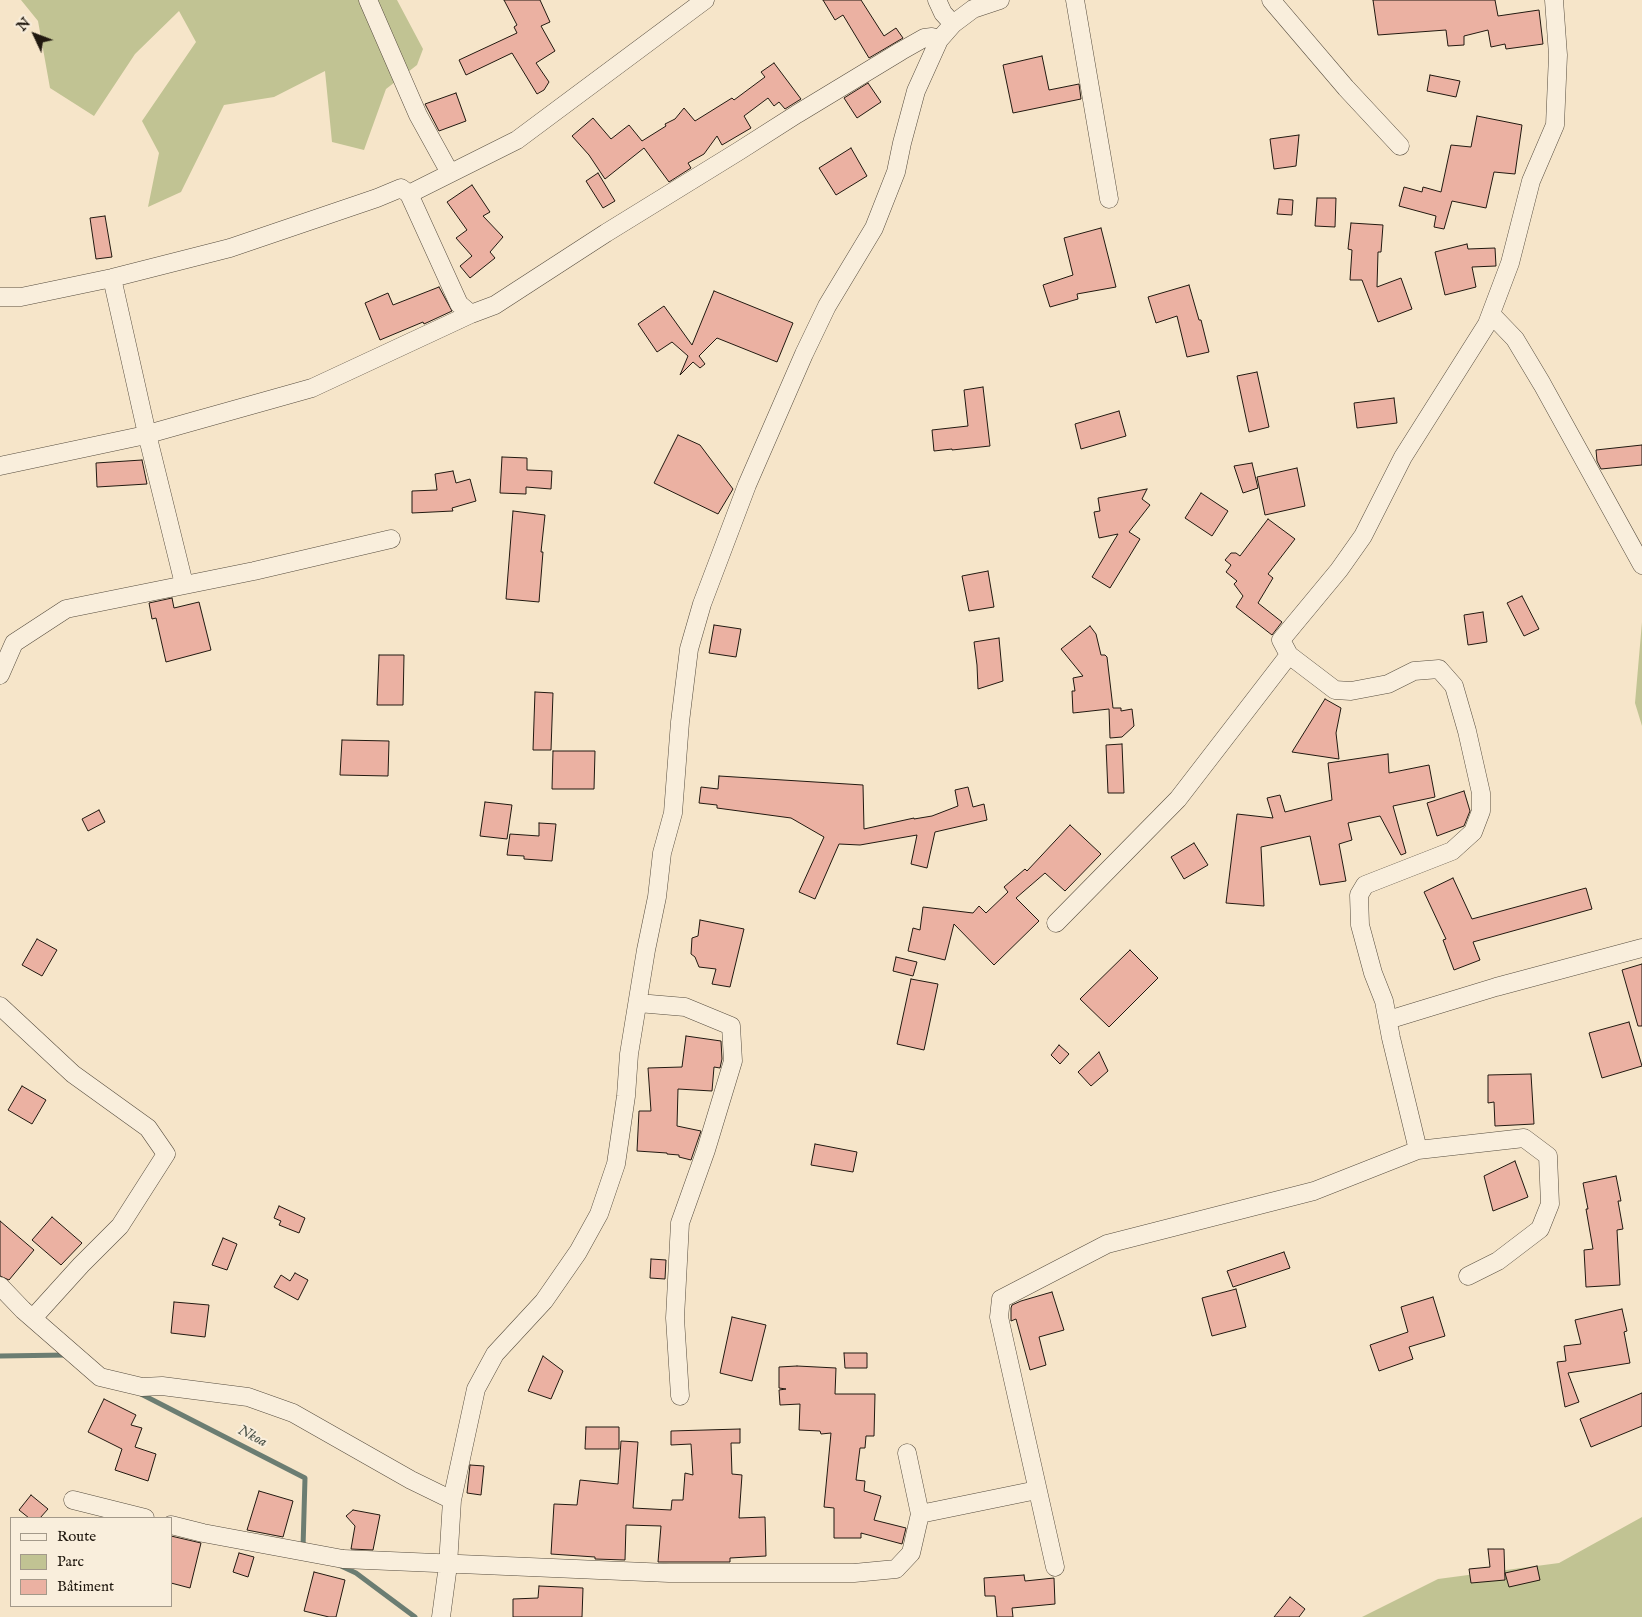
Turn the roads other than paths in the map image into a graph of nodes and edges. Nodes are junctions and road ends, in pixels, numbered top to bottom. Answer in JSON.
{"nodes":[{"id":1,"x":368,"y":0,"type":"edge"},
{"id":2,"x":706,"y":0,"type":"edge"},
{"id":3,"x":937,"y":0,"type":"edge"},
{"id":4,"x":1000,"y":0,"type":"edge"},
{"id":5,"x":1075,"y":0,"type":"edge"},
{"id":6,"x":1271,"y":0,"type":"edge"},
{"id":7,"x":1554,"y":0,"type":"edge"},
{"id":8,"x":953,"y":24,"type":"junction"},
{"id":9,"x":939,"y":40,"type":"junction"},
{"id":10,"x":1400,"y":146,"type":"dead end"},
{"id":11,"x":450,"y":173,"type":"junction"},
{"id":12,"x":409,"y":194,"type":"junction"},
{"id":13,"x":1108,"y":199,"type":"dead end"},
{"id":14,"x":112,"y":278,"type":"junction"},
{"id":15,"x":0,"y":297,"type":"edge"},
{"id":16,"x":471,"y":314,"type":"junction"},
{"id":17,"x":1491,"y":314,"type":"junction"},
{"id":18,"x":147,"y":434,"type":"junction"},
{"id":19,"x":0,"y":466,"type":"edge"},
{"id":20,"x":391,"y":539,"type":"dead end"},
{"id":21,"x":1642,"y":564,"type":"edge"},
{"id":22,"x":184,"y":584,"type":"junction"},
{"id":23,"x":1289,"y":655,"type":"junction"},
{"id":24,"x":0,"y":675,"type":"edge"},
{"id":25,"x":1056,"y":923,"type":"dead end"},
{"id":26,"x":1642,"y":948,"type":"edge"},
{"id":27,"x":638,"y":1003,"type":"junction"},
{"id":28,"x":0,"y":1006,"type":"edge"},
{"id":29,"x":1388,"y":1020,"type":"junction"},
{"id":30,"x":1418,"y":1150,"type":"junction"},
{"id":31,"x":1468,"y":1276,"type":"dead end"},
{"id":32,"x":0,"y":1286,"type":"edge"},
{"id":33,"x":33,"y":1318,"type":"junction"},
{"id":34,"x":680,"y":1396,"type":"dead end"},
{"id":35,"x":908,"y":1453,"type":"dead end"},
{"id":36,"x":1038,"y":1490,"type":"junction"},
{"id":37,"x":73,"y":1500,"type":"dead end"},
{"id":38,"x":452,"y":1500,"type":"junction"},
{"id":39,"x":920,"y":1514,"type":"junction"},
{"id":40,"x":141,"y":1517,"type":"edge"},
{"id":41,"x":172,"y":1525,"type":"edge"},
{"id":42,"x":448,"y":1564,"type":"junction"},
{"id":43,"x":1055,"y":1567,"type":"dead end"},
{"id":44,"x":441,"y":1617,"type":"edge"}],
"edges":[{"from":1,"to":11,"type":"street"},
{"from":2,"to":11,"type":"street"},
{"from":3,"to":8,"type":"street"},
{"from":4,"to":8,"type":"street"},
{"from":5,"to":13,"type":"street"},
{"from":6,"to":10,"type":"street"},
{"from":7,"to":17,"type":"street"},
{"from":8,"to":9,"type":"street"},
{"from":9,"to":16,"type":"street"},
{"from":9,"to":27,"type":"street"},
{"from":11,"to":12,"type":"street"},
{"from":12,"to":14,"type":"street"},
{"from":12,"to":16,"type":"street"},
{"from":14,"to":15,"type":"street"},
{"from":14,"to":18,"type":"street"},
{"from":16,"to":18,"type":"street"},
{"from":17,"to":21,"type":"street"},
{"from":17,"to":23,"type":"street"},
{"from":18,"to":19,"type":"street"},
{"from":18,"to":22,"type":"street"},
{"from":20,"to":22,"type":"street"},
{"from":22,"to":24,"type":"street"},
{"from":23,"to":25,"type":"street"},
{"from":23,"to":29,"type":"street"},
{"from":26,"to":29,"type":"street"},
{"from":27,"to":34,"type":"street"},
{"from":27,"to":38,"type":"street"},
{"from":28,"to":33,"type":"street"},
{"from":29,"to":30,"type":"street"},
{"from":30,"to":31,"type":"street"},
{"from":30,"to":36,"type":"street"},
{"from":32,"to":33,"type":"street"},
{"from":33,"to":38,"type":"street"},
{"from":35,"to":39,"type":"street"},
{"from":36,"to":39,"type":"street"},
{"from":36,"to":43,"type":"street"},
{"from":37,"to":40,"type":"street"},
{"from":38,"to":42,"type":"street"},
{"from":39,"to":42,"type":"street"},
{"from":41,"to":42,"type":"street"},
{"from":42,"to":44,"type":"street"}]}
